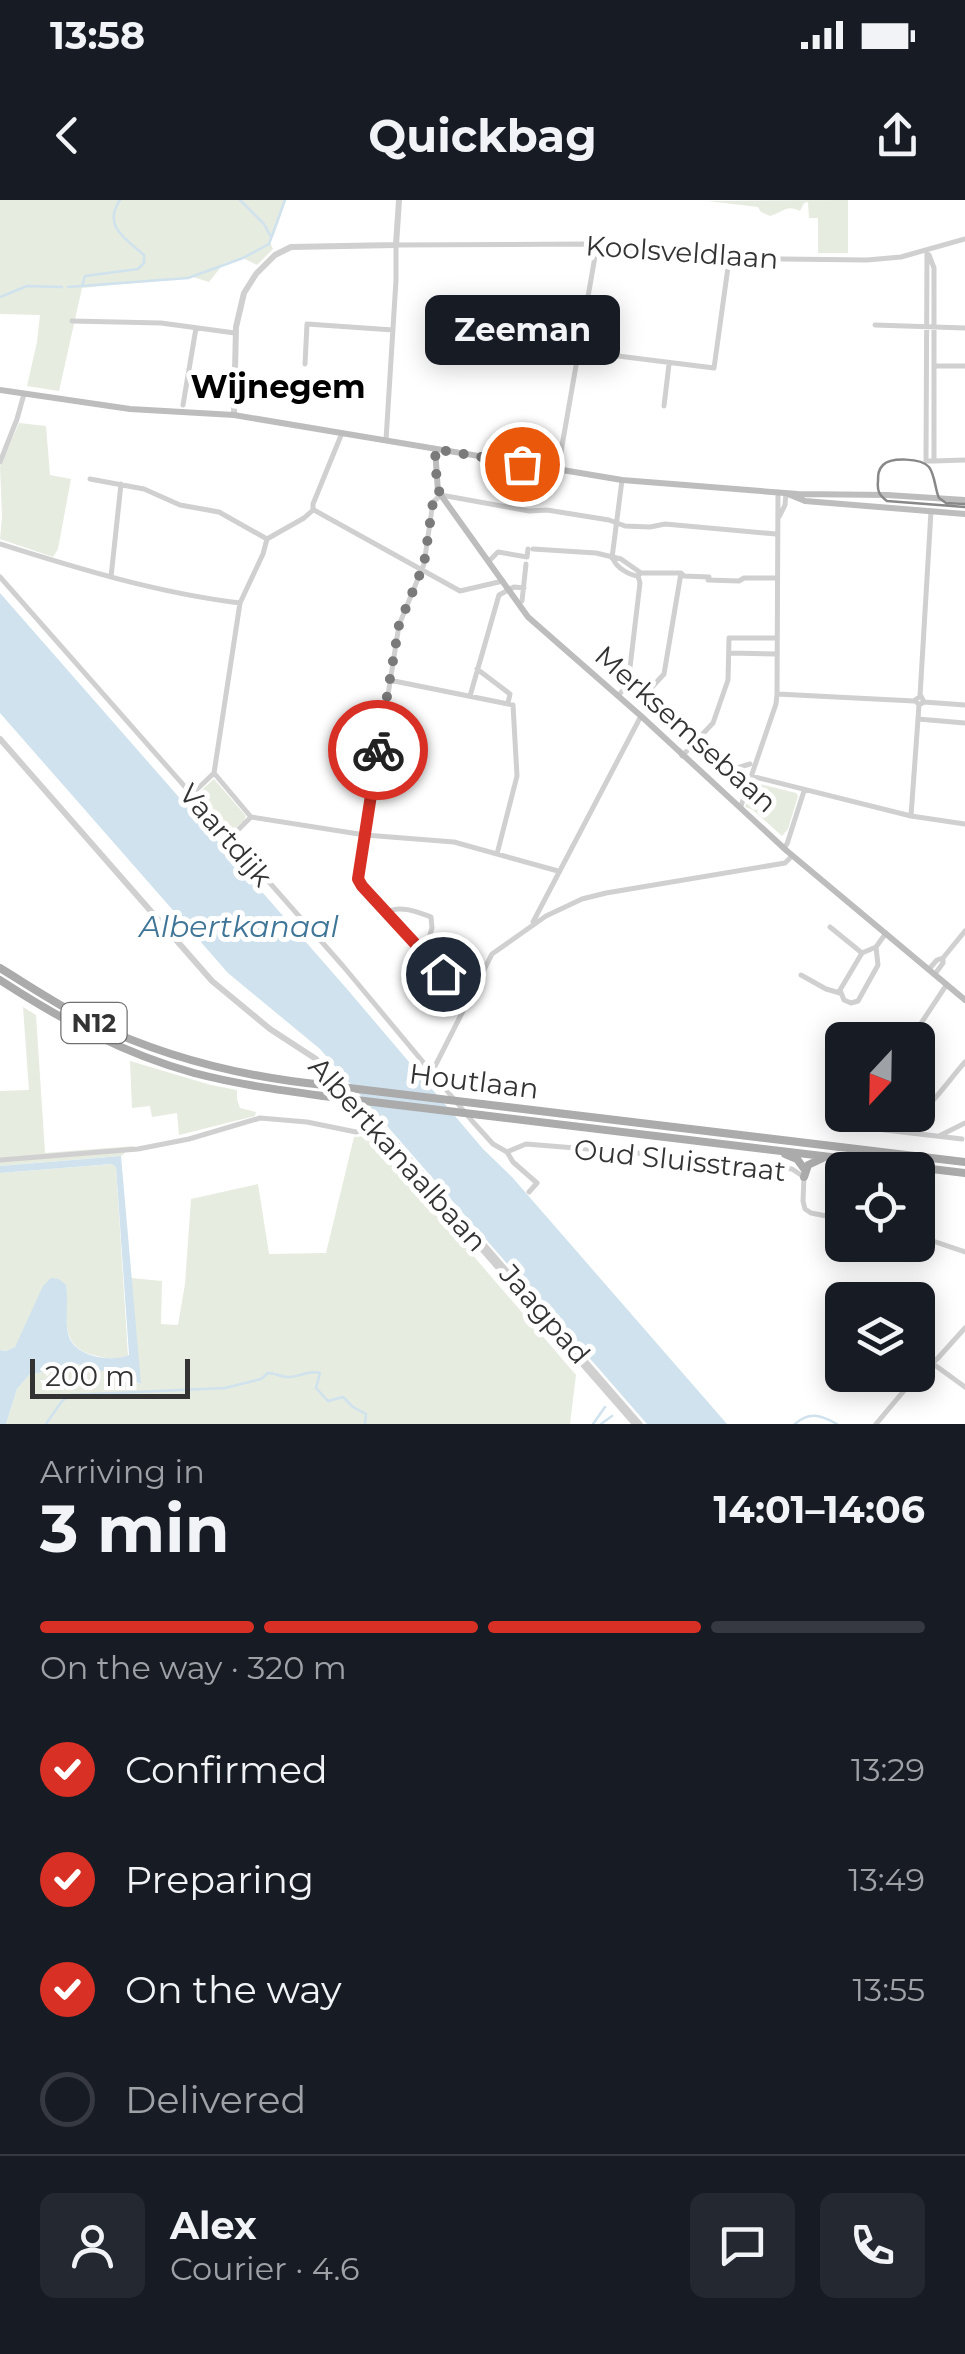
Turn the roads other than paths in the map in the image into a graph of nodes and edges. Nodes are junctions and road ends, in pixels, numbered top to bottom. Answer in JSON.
{"nodes":[{"id":1,"x":400,"y":200,"type":"edge"},
{"id":2,"x":965,"y":239,"type":"edge"},
{"id":3,"x":396,"y":245,"type":"junction"},
{"id":4,"x":596,"y":245,"type":"junction"},
{"id":5,"x":927,"y":250,"type":"junction"},
{"id":6,"x":729,"y":260,"type":"junction"},
{"id":7,"x":72,"y":321,"type":"dead end"},
{"id":8,"x":875,"y":325,"type":"dead end"},
{"id":9,"x":926,"y":326,"type":"junction"},
{"id":10,"x":196,"y":328,"type":"junction"},
{"id":11,"x":524,"y":328,"type":"dead end"},
{"id":12,"x":934,"y":328,"type":"junction"},
{"id":13,"x":965,"y":328,"type":"edge"},
{"id":14,"x":393,"y":330,"type":"junction"},
{"id":15,"x":236,"y":333,"type":"junction"},
{"id":16,"x":580,"y":334,"type":"junction"},
{"id":17,"x":578,"y":351,"type":"junction"},
{"id":18,"x":669,"y":362,"type":"junction"},
{"id":19,"x":305,"y":364,"type":"dead end"},
{"id":20,"x":930,"y":366,"type":"junction"},
{"id":21,"x":965,"y":366,"type":"edge"},
{"id":22,"x":0,"y":390,"type":"edge"},
{"id":23,"x":24,"y":394,"type":"junction"},
{"id":24,"x":184,"y":406,"type":"dead end"},
{"id":25,"x":664,"y":406,"type":"dead end"},
{"id":26,"x":234,"y":415,"type":"junction"},
{"id":27,"x":342,"y":433,"type":"junction"},
{"id":28,"x":386,"y":440,"type":"junction"},
{"id":29,"x":435,"y":449,"type":"junction"},
{"id":30,"x":965,"y":460,"type":"edge"},
{"id":31,"x":0,"y":462,"type":"edge"},
{"id":32,"x":558,"y":469,"type":"junction"},
{"id":33,"x":90,"y":478,"type":"dead end"},
{"id":34,"x":622,"y":480,"type":"junction"},
{"id":35,"x":121,"y":484,"type":"junction"},
{"id":36,"x":782,"y":492,"type":"junction"},
{"id":37,"x":441,"y":495,"type":"junction"},
{"id":38,"x":837,"y":500,"type":"junction"},
{"id":39,"x":965,"y":500,"type":"edge"},
{"id":40,"x":314,"y":510,"type":"junction"},
{"id":41,"x":931,"y":511,"type":"junction"},
{"id":42,"x":965,"y":514,"type":"edge"},
{"id":43,"x":616,"y":523,"type":"junction"},
{"id":44,"x":776,"y":534,"type":"junction"},
{"id":45,"x":267,"y":539,"type":"junction"},
{"id":46,"x":0,"y":544,"type":"edge"},
{"id":47,"x":612,"y":558,"type":"junction"},
{"id":48,"x":489,"y":561,"type":"junction"},
{"id":49,"x":526,"y":564,"type":"dead end"},
{"id":50,"x":422,"y":571,"type":"junction"},
{"id":51,"x":680,"y":573,"type":"junction"},
{"id":52,"x":640,"y":575,"type":"junction"},
{"id":53,"x":111,"y":577,"type":"junction"},
{"id":54,"x":0,"y":578,"type":"edge"},
{"id":55,"x":777,"y":578,"type":"junction"},
{"id":56,"x":503,"y":580,"type":"junction"},
{"id":57,"x":524,"y":588,"type":"junction"},
{"id":58,"x":509,"y":590,"type":"junction"},
{"id":59,"x":522,"y":601,"type":"dead end"},
{"id":60,"x":240,"y":603,"type":"junction"},
{"id":61,"x":778,"y":638,"type":"junction"},
{"id":62,"x":729,"y":653,"type":"junction"},
{"id":63,"x":778,"y":654,"type":"junction"},
{"id":64,"x":599,"y":660,"type":"dead end"},
{"id":65,"x":478,"y":670,"type":"junction"},
{"id":66,"x":389,"y":680,"type":"junction"},
{"id":67,"x":628,"y":684,"type":"junction"},
{"id":68,"x":777,"y":694,"type":"junction"},
{"id":69,"x":470,"y":696,"type":"junction"},
{"id":70,"x":618,"y":696,"type":"junction"},
{"id":71,"x":643,"y":698,"type":"junction"},
{"id":72,"x":919,"y":701,"type":"junction"},
{"id":73,"x":511,"y":704,"type":"junction"},
{"id":74,"x":965,"y":705,"type":"edge"},
{"id":75,"x":641,"y":716,"type":"junction"},
{"id":76,"x":918,"y":719,"type":"junction"},
{"id":77,"x":965,"y":723,"type":"edge"},
{"id":78,"x":0,"y":739,"type":"edge"},
{"id":79,"x":696,"y":741,"type":"junction"},
{"id":80,"x":682,"y":756,"type":"junction"},
{"id":81,"x":750,"y":764,"type":"dead end"},
{"id":82,"x":214,"y":774,"type":"junction"},
{"id":83,"x":751,"y":776,"type":"junction"},
{"id":84,"x":805,"y":790,"type":"junction"},
{"id":85,"x":192,"y":795,"type":"junction"},
{"id":86,"x":740,"y":809,"type":"junction"},
{"id":87,"x":911,"y":816,"type":"junction"},
{"id":88,"x":252,"y":817,"type":"junction"},
{"id":89,"x":965,"y":824,"type":"edge"},
{"id":90,"x":365,"y":834,"type":"junction"},
{"id":91,"x":230,"y":839,"type":"junction"},
{"id":92,"x":784,"y":848,"type":"junction"},
{"id":93,"x":497,"y":854,"type":"junction"},
{"id":94,"x":792,"y":856,"type":"junction"},
{"id":95,"x":558,"y":871,"type":"junction"},
{"id":96,"x":542,"y":901,"type":"junction"},
{"id":97,"x":558,"y":910,"type":"junction"},
{"id":98,"x":386,"y":914,"type":"junction"},
{"id":99,"x":532,"y":925,"type":"junction"},
{"id":100,"x":830,"y":927,"type":"dead end"},
{"id":101,"x":965,"y":931,"type":"edge"},
{"id":102,"x":886,"y":933,"type":"junction"},
{"id":103,"x":876,"y":947,"type":"junction"},
{"id":104,"x":424,"y":954,"type":"junction"},
{"id":105,"x":862,"y":954,"type":"junction"},
{"id":106,"x":0,"y":968,"type":"edge"},
{"id":107,"x":932,"y":972,"type":"junction"},
{"id":108,"x":800,"y":974,"type":"dead end"},
{"id":109,"x":0,"y":980,"type":"edge"},
{"id":110,"x":946,"y":984,"type":"junction"},
{"id":111,"x":474,"y":989,"type":"junction"},
{"id":112,"x":840,"y":992,"type":"junction"},
{"id":113,"x":965,"y":1000,"type":"edge"},
{"id":114,"x":922,"y":1022,"type":"edge"},
{"id":115,"x":965,"y":1062,"type":"edge"},
{"id":116,"x":431,"y":1074,"type":"junction"},
{"id":117,"x":935,"y":1098,"type":"edge"},
{"id":118,"x":481,"y":1110,"type":"junction"},
{"id":119,"x":370,"y":1113,"type":"dead end"},
{"id":120,"x":965,"y":1122,"type":"edge"},
{"id":121,"x":372,"y":1124,"type":"junction"},
{"id":122,"x":903,"y":1132,"type":"edge"},
{"id":123,"x":939,"y":1136,"type":"junction"},
{"id":124,"x":962,"y":1138,"type":"edge"},
{"id":125,"x":776,"y":1150,"type":"junction"},
{"id":126,"x":508,"y":1152,"type":"junction"},
{"id":127,"x":825,"y":1156,"type":"edge"},
{"id":128,"x":825,"y":1157,"type":"edge"},
{"id":129,"x":0,"y":1160,"type":"edge"},
{"id":130,"x":965,"y":1162,"type":"edge"},
{"id":131,"x":935,"y":1168,"type":"edge"},
{"id":132,"x":965,"y":1172,"type":"edge"},
{"id":133,"x":804,"y":1174,"type":"junction"},
{"id":134,"x":529,"y":1192,"type":"dead end"},
{"id":135,"x":825,"y":1216,"type":"edge"},
{"id":136,"x":935,"y":1242,"type":"edge"},
{"id":137,"x":965,"y":1252,"type":"edge"},
{"id":138,"x":965,"y":1328,"type":"edge"},
{"id":139,"x":935,"y":1360,"type":"edge"},
{"id":140,"x":935,"y":1365,"type":"edge"},
{"id":141,"x":965,"y":1387,"type":"edge"},
{"id":142,"x":903,"y":1392,"type":"edge"},
{"id":143,"x":638,"y":1424,"type":"edge"},
{"id":144,"x":876,"y":1424,"type":"edge"}],
"edges":[{"from":1,"to":3,"type":"street"},
{"from":2,"to":5,"type":"street","name":"Koolsveldlaan"},
{"from":3,"to":4,"type":"street","name":"Koolsveldlaan"},
{"from":3,"to":14,"type":"street"},
{"from":3,"to":15,"type":"street"},
{"from":4,"to":6,"type":"street","name":"Koolsveldlaan"},
{"from":4,"to":16,"type":"street"},
{"from":5,"to":6,"type":"street","name":"Koolsveldlaan"},
{"from":5,"to":9,"type":"street"},
{"from":5,"to":12,"type":"street"},
{"from":6,"to":18,"type":"street"},
{"from":7,"to":10,"type":"street"},
{"from":8,"to":9,"type":"street"},
{"from":9,"to":12,"type":"street"},
{"from":9,"to":20,"type":"street"},
{"from":10,"to":15,"type":"street"},
{"from":10,"to":24,"type":"street"},
{"from":11,"to":16,"type":"street"},
{"from":12,"to":13,"type":"street"},
{"from":12,"to":20,"type":"street"},
{"from":14,"to":19,"type":"street"},
{"from":14,"to":28,"type":"street"},
{"from":15,"to":26,"type":"street"},
{"from":16,"to":17,"type":"street"},
{"from":17,"to":18,"type":"street"},
{"from":17,"to":32,"type":"street"},
{"from":18,"to":25,"type":"street"},
{"from":20,"to":21,"type":"street"},
{"from":20,"to":30,"type":"street"},
{"from":22,"to":23,"type":"main road"},
{"from":23,"to":26,"type":"main road"},
{"from":23,"to":31,"type":"street"},
{"from":26,"to":27,"type":"main road"},
{"from":27,"to":28,"type":"main road"},
{"from":27,"to":40,"type":"street"},
{"from":28,"to":29,"type":"main road"},
{"from":29,"to":32,"type":"main road"},
{"from":29,"to":37,"type":"main road","name":"Merksemsebaan"},
{"from":32,"to":34,"type":"main road"},
{"from":33,"to":35,"type":"street"},
{"from":34,"to":36,"type":"main road"},
{"from":34,"to":43,"type":"street"},
{"from":35,"to":45,"type":"street"},
{"from":35,"to":53,"type":"street"},
{"from":36,"to":38,"type":"main road"},
{"from":36,"to":44,"type":"street"},
{"from":37,"to":43,"type":"street"},
{"from":37,"to":48,"type":"main road","name":"Merksemsebaan"},
{"from":37,"to":50,"type":"street"},
{"from":38,"to":39,"type":"main road"},
{"from":38,"to":41,"type":"main road"},
{"from":40,"to":45,"type":"street"},
{"from":40,"to":50,"type":"street"},
{"from":41,"to":42,"type":"main road"},
{"from":41,"to":72,"type":"street"},
{"from":43,"to":44,"type":"street"},
{"from":43,"to":47,"type":"street"},
{"from":44,"to":55,"type":"street"},
{"from":45,"to":60,"type":"street"},
{"from":46,"to":53,"type":"street"},
{"from":47,"to":48,"type":"street"},
{"from":47,"to":52,"type":"street"},
{"from":48,"to":56,"type":"main road","name":"Merksemsebaan"},
{"from":49,"to":57,"type":"street"},
{"from":50,"to":56,"type":"street"},
{"from":50,"to":66,"type":"street"},
{"from":51,"to":52,"type":"street"},
{"from":51,"to":55,"type":"street"},
{"from":51,"to":71,"type":"street"},
{"from":52,"to":67,"type":"street"},
{"from":53,"to":60,"type":"street"},
{"from":54,"to":85,"type":"street","name":"Vaartdijk"},
{"from":55,"to":61,"type":"street"},
{"from":56,"to":58,"type":"main road","name":"Merksemsebaan"},
{"from":57,"to":58,"type":"street"},
{"from":57,"to":59,"type":"street"},
{"from":58,"to":65,"type":"street"},
{"from":58,"to":70,"type":"main road","name":"Merksemsebaan"},
{"from":60,"to":82,"type":"street"},
{"from":61,"to":62,"type":"street"},
{"from":61,"to":63,"type":"street"},
{"from":62,"to":63,"type":"street"},
{"from":62,"to":79,"type":"street"},
{"from":63,"to":68,"type":"street"},
{"from":64,"to":67,"type":"street","name":"Merksemsebaan"},
{"from":65,"to":69,"type":"street"},
{"from":65,"to":73,"type":"street"},
{"from":66,"to":69,"type":"street"},
{"from":66,"to":90,"type":"street"},
{"from":67,"to":70,"type":"street"},
{"from":67,"to":71,"type":"street","name":"Merksemsebaan"},
{"from":68,"to":72,"type":"street"},
{"from":68,"to":83,"type":"street"},
{"from":69,"to":73,"type":"street"},
{"from":70,"to":75,"type":"main road","name":"Merksemsebaan"},
{"from":71,"to":79,"type":"street","name":"Merksemsebaan"},
{"from":72,"to":74,"type":"street"},
{"from":72,"to":76,"type":"street"},
{"from":73,"to":93,"type":"street"},
{"from":75,"to":80,"type":"main road","name":"Merksemsebaan"},
{"from":75,"to":95,"type":"street"},
{"from":76,"to":77,"type":"street"},
{"from":76,"to":87,"type":"street"},
{"from":78,"to":121,"type":"street","name":"Albertkanaalbaan"},
{"from":79,"to":80,"type":"street"},
{"from":79,"to":81,"type":"street","name":"Merksemsebaan"},
{"from":80,"to":86,"type":"main road","name":"Merksemsebaan"},
{"from":82,"to":85,"type":"street"},
{"from":82,"to":88,"type":"street"},
{"from":83,"to":84,"type":"street"},
{"from":83,"to":86,"type":"street"},
{"from":84,"to":87,"type":"street"},
{"from":84,"to":92,"type":"street"},
{"from":85,"to":91,"type":"street","name":"Vaartdijk"},
{"from":86,"to":92,"type":"main road","name":"Merksemsebaan"},
{"from":87,"to":89,"type":"street"},
{"from":88,"to":90,"type":"street"},
{"from":88,"to":91,"type":"street"},
{"from":90,"to":93,"type":"street"},
{"from":90,"to":98,"type":"street"},
{"from":91,"to":116,"type":"street","name":"Vaartdijk"},
{"from":92,"to":94,"type":"main road","name":"Merksemsebaan"},
{"from":93,"to":95,"type":"street"},
{"from":94,"to":97,"type":"street"},
{"from":94,"to":102,"type":"main road","name":"Merksemsebaan"},
{"from":95,"to":96,"type":"street"},
{"from":96,"to":97,"type":"street"},
{"from":96,"to":99,"type":"street"},
{"from":97,"to":99,"type":"street"},
{"from":98,"to":104,"type":"street"},
{"from":98,"to":104,"type":"street"},
{"from":99,"to":111,"type":"street"},
{"from":100,"to":105,"type":"street"},
{"from":101,"to":107,"type":"street"},
{"from":102,"to":103,"type":"street"},
{"from":102,"to":107,"type":"main road","name":"Merksemsebaan"},
{"from":103,"to":105,"type":"street"},
{"from":103,"to":112,"type":"street"},
{"from":104,"to":111,"type":"street"},
{"from":105,"to":112,"type":"street"},
{"from":106,"to":118,"type":"main road","name":"Houtlaan","number":"N12","bridge":true},
{"from":107,"to":110,"type":"main road","name":"Merksemsebaan"},
{"from":108,"to":112,"type":"street"},
{"from":109,"to":118,"type":"main road","name":"Houtlaan","number":"N12","bridge":true},
{"from":110,"to":113,"type":"main road","name":"Merksemsebaan"},
{"from":110,"to":114,"type":"street"},
{"from":111,"to":116,"type":"street"},
{"from":115,"to":117,"type":"street"},
{"from":116,"to":126,"type":"street","name":"Vaartdijk"},
{"from":118,"to":125,"type":"main road","name":"Houtlaan","number":"N12"},
{"from":118,"to":130,"type":"main road","name":"Houtlaan","number":"N12"},
{"from":119,"to":143,"type":"street","name":"Jaagpad"},
{"from":120,"to":123,"type":"street"},
{"from":121,"to":129,"type":"street"},
{"from":121,"to":143,"type":"street","name":"Albertkanaalbaan"},
{"from":122,"to":123,"type":"street"},
{"from":123,"to":124,"type":"street"},
{"from":125,"to":127,"type":"main road","name":"Houtlaan","number":"N12"},
{"from":125,"to":133,"type":"main road"},
{"from":126,"to":133,"type":"street","name":"Oud Sluisstraat"},
{"from":126,"to":134,"type":"street"},
{"from":128,"to":133,"type":"main road"},
{"from":131,"to":132,"type":"main road","name":"Houtlaan","number":"N12"},
{"from":133,"to":135,"type":"street","name":"Oud Sluisstraat"},
{"from":136,"to":137,"type":"street"},
{"from":138,"to":139,"type":"street"},
{"from":140,"to":141,"type":"street"},
{"from":142,"to":144,"type":"street"}]}
